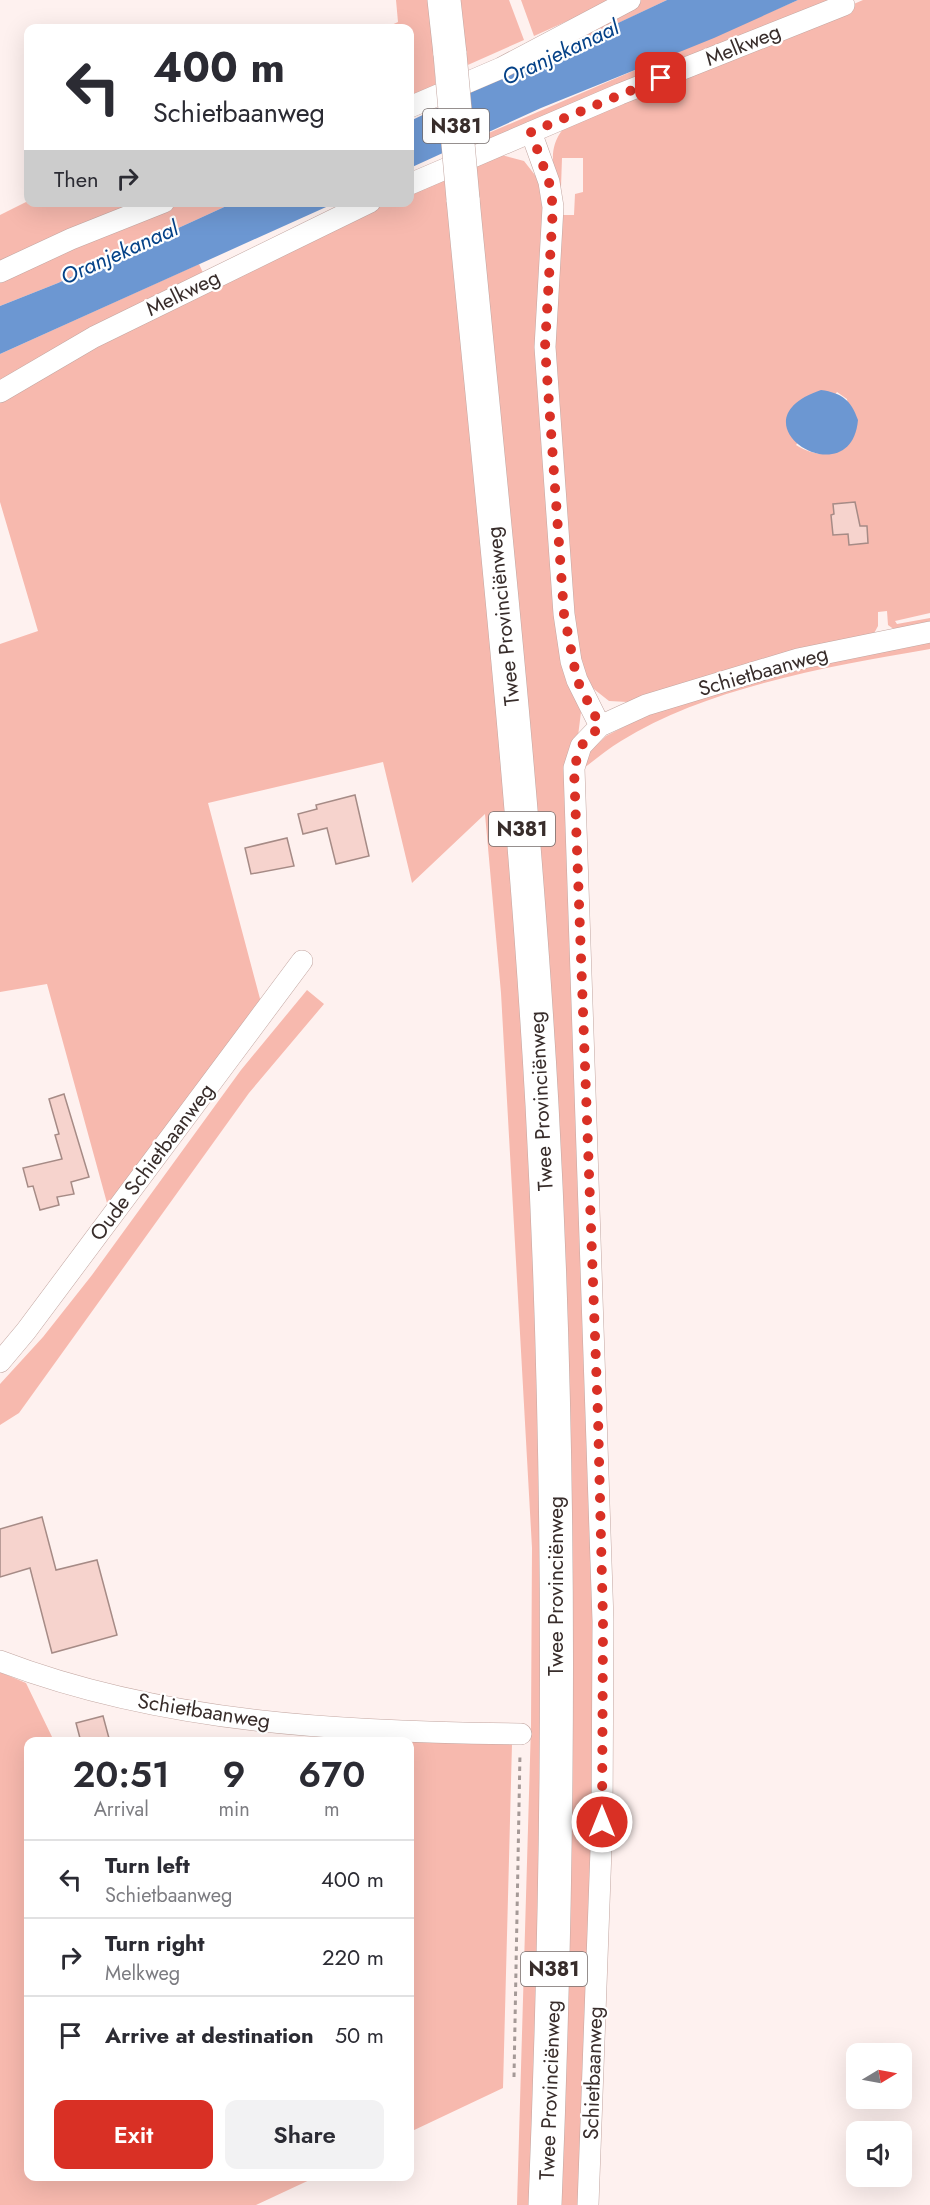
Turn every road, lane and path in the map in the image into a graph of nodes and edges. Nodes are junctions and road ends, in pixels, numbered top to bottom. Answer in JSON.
{"nodes":[{"id":1,"x":444,"y":0,"type":"edge"},
{"id":2,"x":630,"y":0,"type":"edge"},
{"id":3,"x":844,"y":5,"type":"dead end"},
{"id":4,"x":414,"y":105,"type":"edge"},
{"id":5,"x":531,"y":132,"type":"junction"},
{"id":6,"x":414,"y":182,"type":"edge"},
{"id":7,"x":151,"y":207,"type":"edge"},
{"id":8,"x":360,"y":207,"type":"edge"},
{"id":9,"x":0,"y":273,"type":"edge"},
{"id":10,"x":0,"y":392,"type":"edge"},
{"id":11,"x":930,"y":632,"type":"edge"},
{"id":12,"x":600,"y":726,"type":"junction"},
{"id":13,"x":303,"y":961,"type":"dead end"},
{"id":14,"x":0,"y":1362,"type":"edge"},
{"id":15,"x":0,"y":1661,"type":"edge"},
{"id":16,"x":521,"y":1734,"type":"joint"},
{"id":17,"x":514,"y":2077,"type":"dead end"},
{"id":18,"x":545,"y":2205,"type":"edge"},
{"id":19,"x":588,"y":2205,"type":"edge"}],
"edges":[{"from":1,"to":18,"type":"main road","name":"Twee Provinciënweg","number":"N381","bridge":true},
{"from":2,"to":4,"type":"street"},
{"from":3,"to":5,"type":"street","name":"Melkweg"},
{"from":5,"to":6,"type":"street","name":"Melkweg"},
{"from":5,"to":12,"type":"street"},
{"from":7,"to":9,"type":"street"},
{"from":8,"to":10,"type":"street","name":"Melkweg"},
{"from":11,"to":12,"type":"street","name":"Schietbaanweg"},
{"from":12,"to":19,"type":"street","name":"Schietbaanweg"},
{"from":13,"to":14,"type":"street","name":"Oude Schietbaanweg"},
{"from":15,"to":16,"type":"street","name":"Schietbaanweg"},
{"from":16,"to":17,"type":"path"}]}
